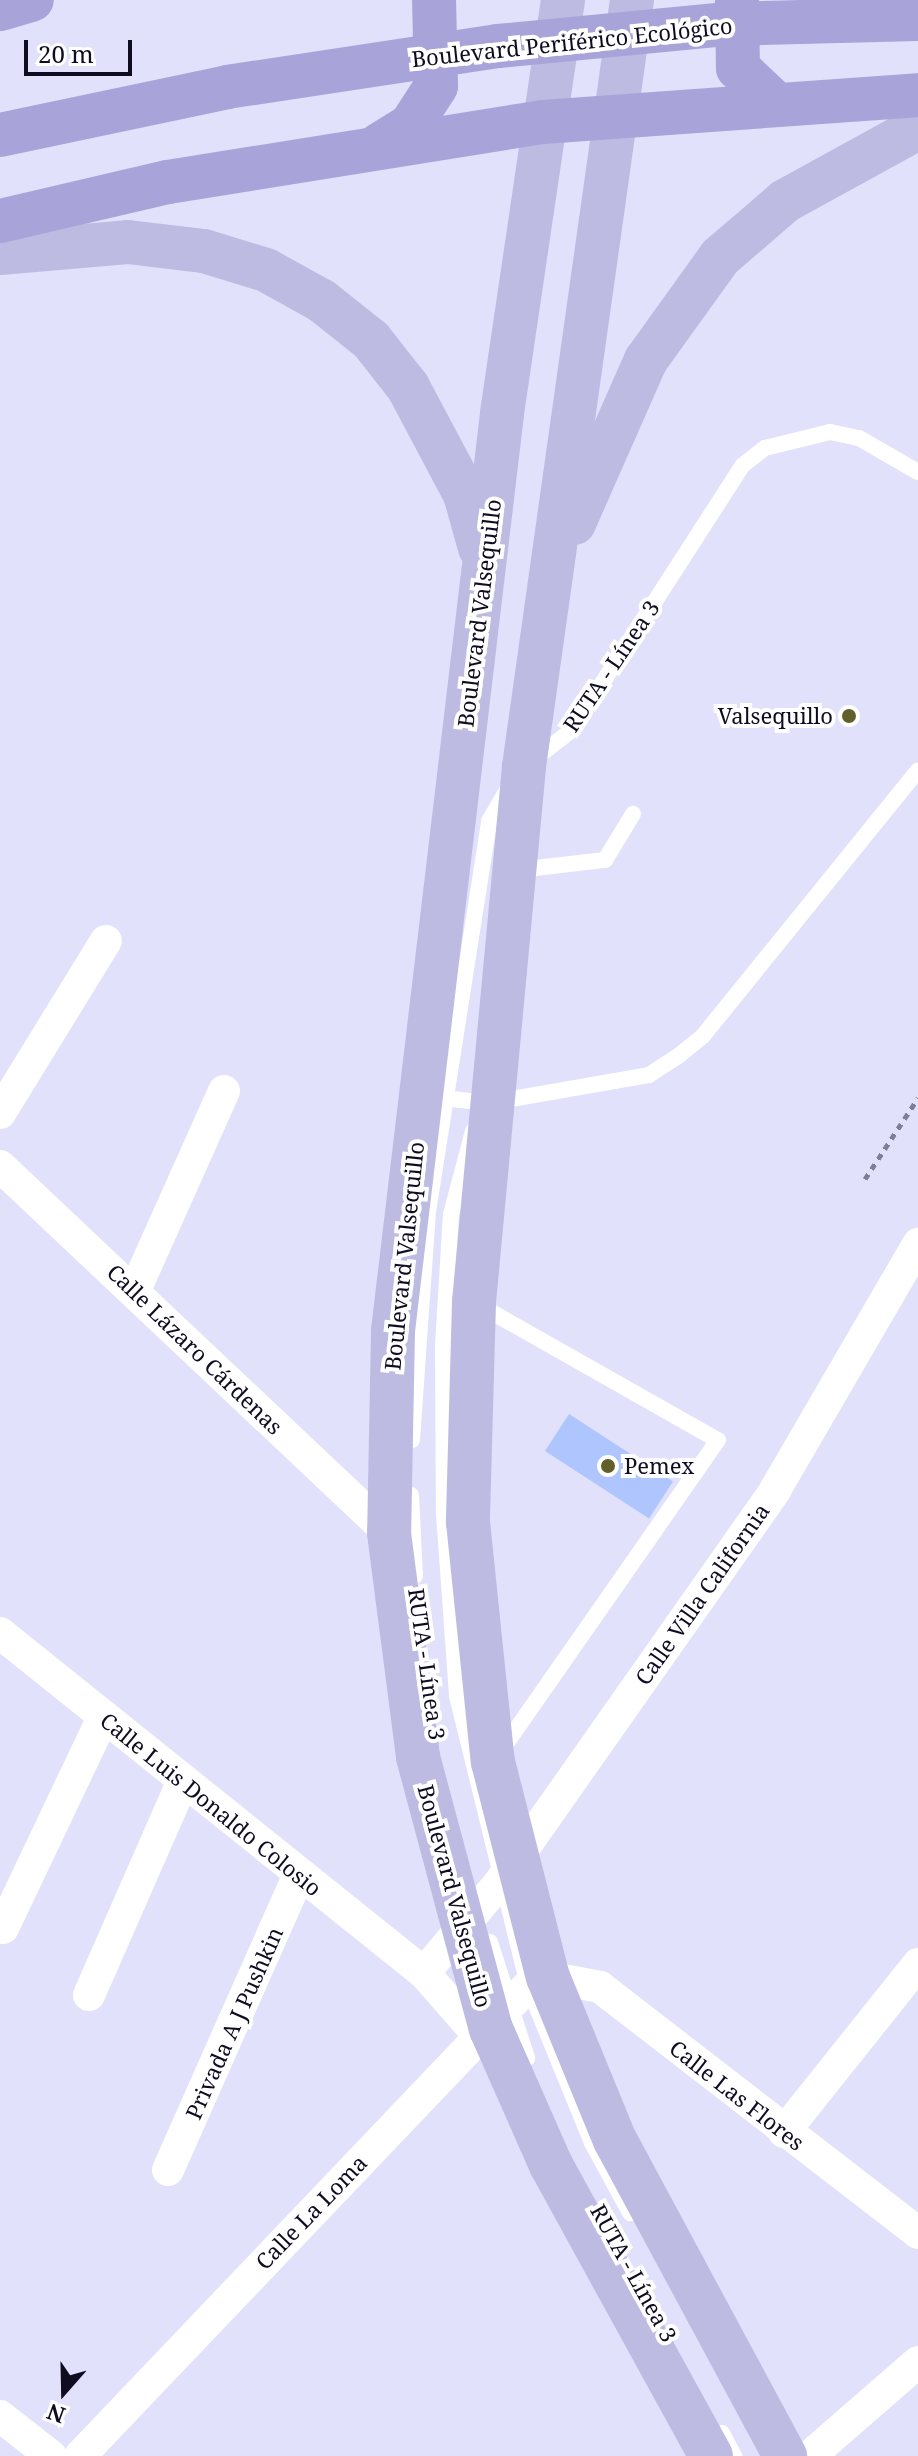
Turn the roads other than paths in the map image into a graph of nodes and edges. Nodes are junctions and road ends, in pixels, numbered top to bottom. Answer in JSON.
{"nodes":[{"id":1,"x":32,"y":0,"type":"edge"},
{"id":2,"x":434,"y":0,"type":"edge"},
{"id":3,"x":563,"y":0,"type":"edge"},
{"id":4,"x":632,"y":0,"type":"edge"},
{"id":5,"x":737,"y":0,"type":"edge"},
{"id":6,"x":0,"y":9,"type":"edge"},
{"id":7,"x":918,"y":19,"type":"edge"},
{"id":8,"x":918,"y":95,"type":"edge"},
{"id":9,"x":776,"y":104,"type":"junction"},
{"id":10,"x":615,"y":114,"type":"junction"},
{"id":11,"x":543,"y":122,"type":"junction"},
{"id":12,"x":918,"y":128,"type":"edge"},
{"id":13,"x":0,"y":135,"type":"edge"},
{"id":14,"x":353,"y":153,"type":"junction"},
{"id":15,"x":0,"y":221,"type":"edge"},
{"id":16,"x":0,"y":253,"type":"edge"},
{"id":17,"x":918,"y":472,"type":"edge"},
{"id":18,"x":485,"y":566,"type":"junction"},
{"id":19,"x":551,"y":577,"type":"junction"},
{"id":20,"x":524,"y":767,"type":"junction"},
{"id":21,"x":918,"y":770,"type":"edge"},
{"id":22,"x":633,"y":814,"type":"dead end"},
{"id":23,"x":514,"y":870,"type":"junction"},
{"id":24,"x":106,"y":941,"type":"dead end"},
{"id":25,"x":224,"y":1091,"type":"dead end"},
{"id":26,"x":470,"y":1101,"type":"junction"},
{"id":27,"x":0,"y":1113,"type":"edge"},
{"id":28,"x":0,"y":1166,"type":"edge"},
{"id":29,"x":918,"y":1244,"type":"edge"},
{"id":30,"x":135,"y":1290,"type":"junction"},
{"id":31,"x":474,"y":1302,"type":"junction"},
{"id":32,"x":389,"y":1533,"type":"junction"},
{"id":33,"x":0,"y":1633,"type":"edge"},
{"id":34,"x":103,"y":1717,"type":"junction"},
{"id":35,"x":437,"y":1742,"type":"dead end"},
{"id":36,"x":493,"y":1762,"type":"junction"},
{"id":37,"x":183,"y":1781,"type":"junction"},
{"id":38,"x":452,"y":1803,"type":"dead end"},
{"id":39,"x":299,"y":1875,"type":"junction"},
{"id":40,"x":489,"y":1894,"type":"junction"},
{"id":41,"x":3,"y":1928,"type":"dead end"},
{"id":42,"x":918,"y":1964,"type":"edge"},
{"id":43,"x":424,"y":1973,"type":"junction"},
{"id":44,"x":89,"y":1995,"type":"dead end"},
{"id":45,"x":511,"y":2007,"type":"junction"},
{"id":46,"x":784,"y":2132,"type":"junction"},
{"id":47,"x":168,"y":2170,"type":"dead end"},
{"id":48,"x":593,"y":2200,"type":"dead end"},
{"id":49,"x":639,"y":2229,"type":"dead end"},
{"id":50,"x":918,"y":2233,"type":"edge"},
{"id":51,"x":669,"y":2283,"type":"dead end"},
{"id":52,"x":918,"y":2362,"type":"edge"},
{"id":53,"x":0,"y":2416,"type":"edge"},
{"id":54,"x":712,"y":2436,"type":"edge"},
{"id":55,"x":51,"y":2456,"type":"edge"},
{"id":56,"x":80,"y":2456,"type":"edge"},
{"id":57,"x":734,"y":2456,"type":"edge"},
{"id":58,"x":765,"y":2456,"type":"edge"},
{"id":59,"x":785,"y":2456,"type":"edge"},
{"id":60,"x":810,"y":2456,"type":"edge"}],
"edges":[{"from":1,"to":6,"type":"highway"},
{"from":2,"to":14,"type":"highway"},
{"from":3,"to":11,"type":"main road","name":"Boulevard Valsequillo"},
{"from":4,"to":10,"type":"main road","name":"Boulevard Valsequillo"},
{"from":5,"to":9,"type":"highway"},
{"from":7,"to":13,"type":"highway","name":"Boulevard Periférico Ecológico"},
{"from":8,"to":9,"type":"highway"},
{"from":9,"to":10,"type":"highway"},
{"from":10,"to":11,"type":"highway"},
{"from":10,"to":19,"type":"main road","name":"Boulevard Valsequillo"},
{"from":11,"to":14,"type":"highway"},
{"from":11,"to":18,"type":"main road","name":"Boulevard Valsequillo"},
{"from":12,"to":19,"type":"main road"},
{"from":14,"to":15,"type":"highway"},
{"from":16,"to":18,"type":"main road"},
{"from":17,"to":20,"type":"lane","name":"RUTA - Línea 3"},
{"from":18,"to":32,"type":"main road","name":"Boulevard Valsequillo"},
{"from":19,"to":20,"type":"main road","name":"Boulevard Valsequillo"},
{"from":20,"to":23,"type":"main road","name":"Boulevard Valsequillo"},
{"from":20,"to":26,"type":"lane","name":"RUTA - Línea 3"},
{"from":21,"to":26,"type":"lane"},
{"from":22,"to":23,"type":"lane"},
{"from":23,"to":26,"type":"main road","name":"Boulevard Valsequillo"},
{"from":24,"to":27,"type":"street"},
{"from":25,"to":30,"type":"street"},
{"from":26,"to":31,"type":"main road","name":"Boulevard Valsequillo"},
{"from":26,"to":35,"type":"lane","name":"RUTA - Línea 3"},
{"from":26,"to":40,"type":"lane"},
{"from":28,"to":30,"type":"street","name":"Calle Lázaro Cárdenas"},
{"from":29,"to":40,"type":"street","name":"Calle Villa California"},
{"from":30,"to":32,"type":"street","name":"Calle Lázaro Cárdenas"},
{"from":31,"to":36,"type":"main road","name":"Boulevard Valsequillo"},
{"from":31,"to":36,"type":"lane"},
{"from":32,"to":40,"type":"main road","name":"Boulevard Valsequillo"},
{"from":33,"to":34,"type":"street","name":"Calle Luis Donaldo Colosio"},
{"from":34,"to":37,"type":"street","name":"Calle Luis Donaldo Colosio"},
{"from":34,"to":41,"type":"street"},
{"from":36,"to":40,"type":"main road","name":"Boulevard Valsequillo"},
{"from":37,"to":39,"type":"street","name":"Calle Luis Donaldo Colosio"},
{"from":37,"to":44,"type":"street"},
{"from":38,"to":40,"type":"lane"},
{"from":39,"to":43,"type":"street","name":"Calle Luis Donaldo Colosio"},
{"from":39,"to":47,"type":"street","name":"Privada A J Pushkin"},
{"from":40,"to":43,"type":"street"},
{"from":40,"to":45,"type":"main road","name":"Boulevard Valsequillo"},
{"from":40,"to":45,"type":"main road","name":"Boulevard Valsequillo"},
{"from":42,"to":46,"type":"street"},
{"from":43,"to":45,"type":"street","name":"Calle Luis Donaldo Colosio"},
{"from":45,"to":46,"type":"street","name":"Calle Las Flores"},
{"from":45,"to":48,"type":"lane","name":"RUTA - Línea 3"},
{"from":45,"to":49,"type":"lane"},
{"from":45,"to":54,"type":"main road","name":"Boulevard Valsequillo"},
{"from":45,"to":56,"type":"street","name":"Calle La Loma"},
{"from":45,"to":59,"type":"main road","name":"Boulevard Valsequillo"},
{"from":46,"to":50,"type":"street","name":"Calle Las Flores"},
{"from":51,"to":58,"type":"lane"},
{"from":52,"to":60,"type":"street"},
{"from":53,"to":55,"type":"street"},
{"from":54,"to":57,"type":"lane"}]}
